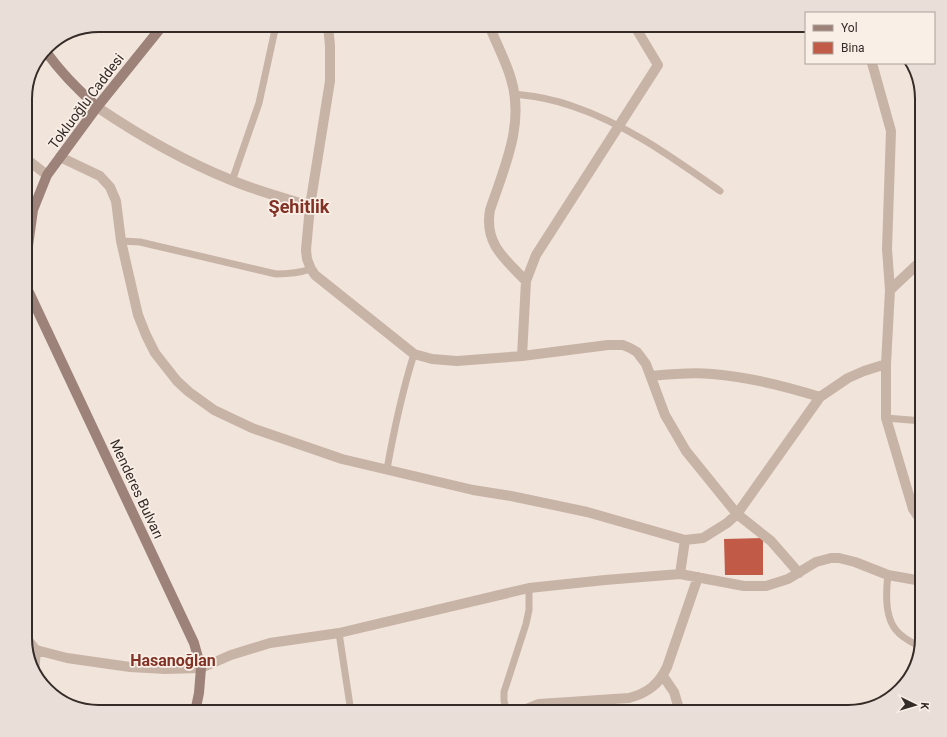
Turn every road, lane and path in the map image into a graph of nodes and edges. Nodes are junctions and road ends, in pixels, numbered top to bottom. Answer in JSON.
{"nodes":[{"id":1,"x":157,"y":32,"type":"edge"},
{"id":2,"x":274,"y":32,"type":"edge"},
{"id":3,"x":329,"y":32,"type":"edge"},
{"id":4,"x":492,"y":32,"type":"edge"},
{"id":5,"x":638,"y":32,"type":"edge"},
{"id":6,"x":49,"y":55,"type":"edge"},
{"id":7,"x":872,"y":64,"type":"edge"},
{"id":8,"x":514,"y":94,"type":"junction"},
{"id":9,"x":97,"y":107,"type":"junction"},
{"id":10,"x":619,"y":126,"type":"junction"},
{"id":11,"x":60,"y":157,"type":"junction"},
{"id":12,"x":32,"y":163,"type":"edge"},
{"id":13,"x":47,"y":175,"type":"junction"},
{"id":14,"x":232,"y":180,"type":"junction"},
{"id":15,"x":720,"y":191,"type":"dead end"},
{"id":16,"x":310,"y":206,"type":"junction"},
{"id":17,"x":32,"y":217,"type":"edge"},
{"id":18,"x":121,"y":241,"type":"junction"},
{"id":19,"x":915,"y":267,"type":"edge"},
{"id":20,"x":311,"y":269,"type":"junction"},
{"id":21,"x":526,"y":281,"type":"junction"},
{"id":22,"x":890,"y":290,"type":"junction"},
{"id":23,"x":32,"y":299,"type":"edge"},
{"id":24,"x":414,"y":354,"type":"junction"},
{"id":25,"x":522,"y":356,"type":"junction"},
{"id":26,"x":886,"y":364,"type":"junction"},
{"id":27,"x":651,"y":376,"type":"junction"},
{"id":28,"x":820,"y":397,"type":"junction"},
{"id":29,"x":886,"y":418,"type":"junction"},
{"id":30,"x":915,"y":420,"type":"edge"},
{"id":31,"x":388,"y":469,"type":"junction"},
{"id":32,"x":915,"y":512,"type":"edge"},
{"id":33,"x":737,"y":514,"type":"junction"},
{"id":34,"x":685,"y":540,"type":"junction"},
{"id":35,"x":799,"y":573,"type":"junction"},
{"id":36,"x":680,"y":574,"type":"junction"},
{"id":37,"x":888,"y":575,"type":"junction"},
{"id":38,"x":698,"y":577,"type":"junction"},
{"id":39,"x":915,"y":580,"type":"edge"},
{"id":40,"x":529,"y":588,"type":"junction"},
{"id":41,"x":339,"y":633,"type":"junction"},
{"id":42,"x":915,"y":644,"type":"edge"},
{"id":43,"x":33,"y":646,"type":"edge"},
{"id":44,"x":36,"y":650,"type":"junction"},
{"id":45,"x":35,"y":658,"type":"edge"},
{"id":46,"x":201,"y":668,"type":"junction"},
{"id":47,"x":663,"y":676,"type":"junction"},
{"id":48,"x":196,"y":705,"type":"edge"},
{"id":49,"x":350,"y":705,"type":"edge"},
{"id":50,"x":505,"y":705,"type":"edge"},
{"id":51,"x":536,"y":705,"type":"edge"},
{"id":52,"x":678,"y":705,"type":"edge"}],
"edges":[{"from":1,"to":9,"type":"main road","name":"Tokluoğlu Caddesi"},
{"from":2,"to":14,"type":"lane"},
{"from":3,"to":16,"type":"street"},
{"from":4,"to":8,"type":"street"},
{"from":5,"to":10,"type":"street"},
{"from":6,"to":9,"type":"main road"},
{"from":7,"to":22,"type":"street"},
{"from":8,"to":10,"type":"lane"},
{"from":8,"to":21,"type":"street"},
{"from":9,"to":11,"type":"main road","name":"Tokluoğlu Caddesi"},
{"from":9,"to":14,"type":"street"},
{"from":10,"to":15,"type":"lane"},
{"from":10,"to":21,"type":"street"},
{"from":11,"to":13,"type":"main road","name":"Tokluoğlu Caddesi"},
{"from":11,"to":18,"type":"street"},
{"from":12,"to":13,"type":"street"},
{"from":13,"to":17,"type":"main road","name":"Tokluoğlu Caddesi"},
{"from":14,"to":16,"type":"street"},
{"from":16,"to":20,"type":"street"},
{"from":18,"to":20,"type":"lane"},
{"from":18,"to":31,"type":"street"},
{"from":19,"to":22,"type":"street"},
{"from":20,"to":24,"type":"street"},
{"from":21,"to":25,"type":"street"},
{"from":22,"to":26,"type":"street"},
{"from":23,"to":46,"type":"main road","name":"Menderes Bulvarı"},
{"from":24,"to":25,"type":"street"},
{"from":24,"to":31,"type":"lane"},
{"from":25,"to":27,"type":"street"},
{"from":26,"to":28,"type":"street"},
{"from":26,"to":29,"type":"street"},
{"from":27,"to":28,"type":"street"},
{"from":27,"to":33,"type":"street"},
{"from":28,"to":33,"type":"street"},
{"from":29,"to":30,"type":"lane"},
{"from":29,"to":32,"type":"street"},
{"from":31,"to":34,"type":"street"},
{"from":33,"to":34,"type":"street"},
{"from":33,"to":35,"type":"street"},
{"from":34,"to":36,"type":"street"},
{"from":35,"to":37,"type":"street"},
{"from":35,"to":38,"type":"street"},
{"from":36,"to":38,"type":"street"},
{"from":36,"to":40,"type":"street"},
{"from":37,"to":39,"type":"street"},
{"from":37,"to":42,"type":"lane"},
{"from":38,"to":47,"type":"street"},
{"from":40,"to":41,"type":"street"},
{"from":40,"to":50,"type":"lane"},
{"from":41,"to":46,"type":"street"},
{"from":41,"to":49,"type":"lane"},
{"from":43,"to":44,"type":"street"},
{"from":44,"to":45,"type":"street"},
{"from":44,"to":46,"type":"street"},
{"from":46,"to":48,"type":"main road","name":"Menderes Bulvarı"},
{"from":47,"to":51,"type":"street"},
{"from":47,"to":52,"type":"street"}]}
